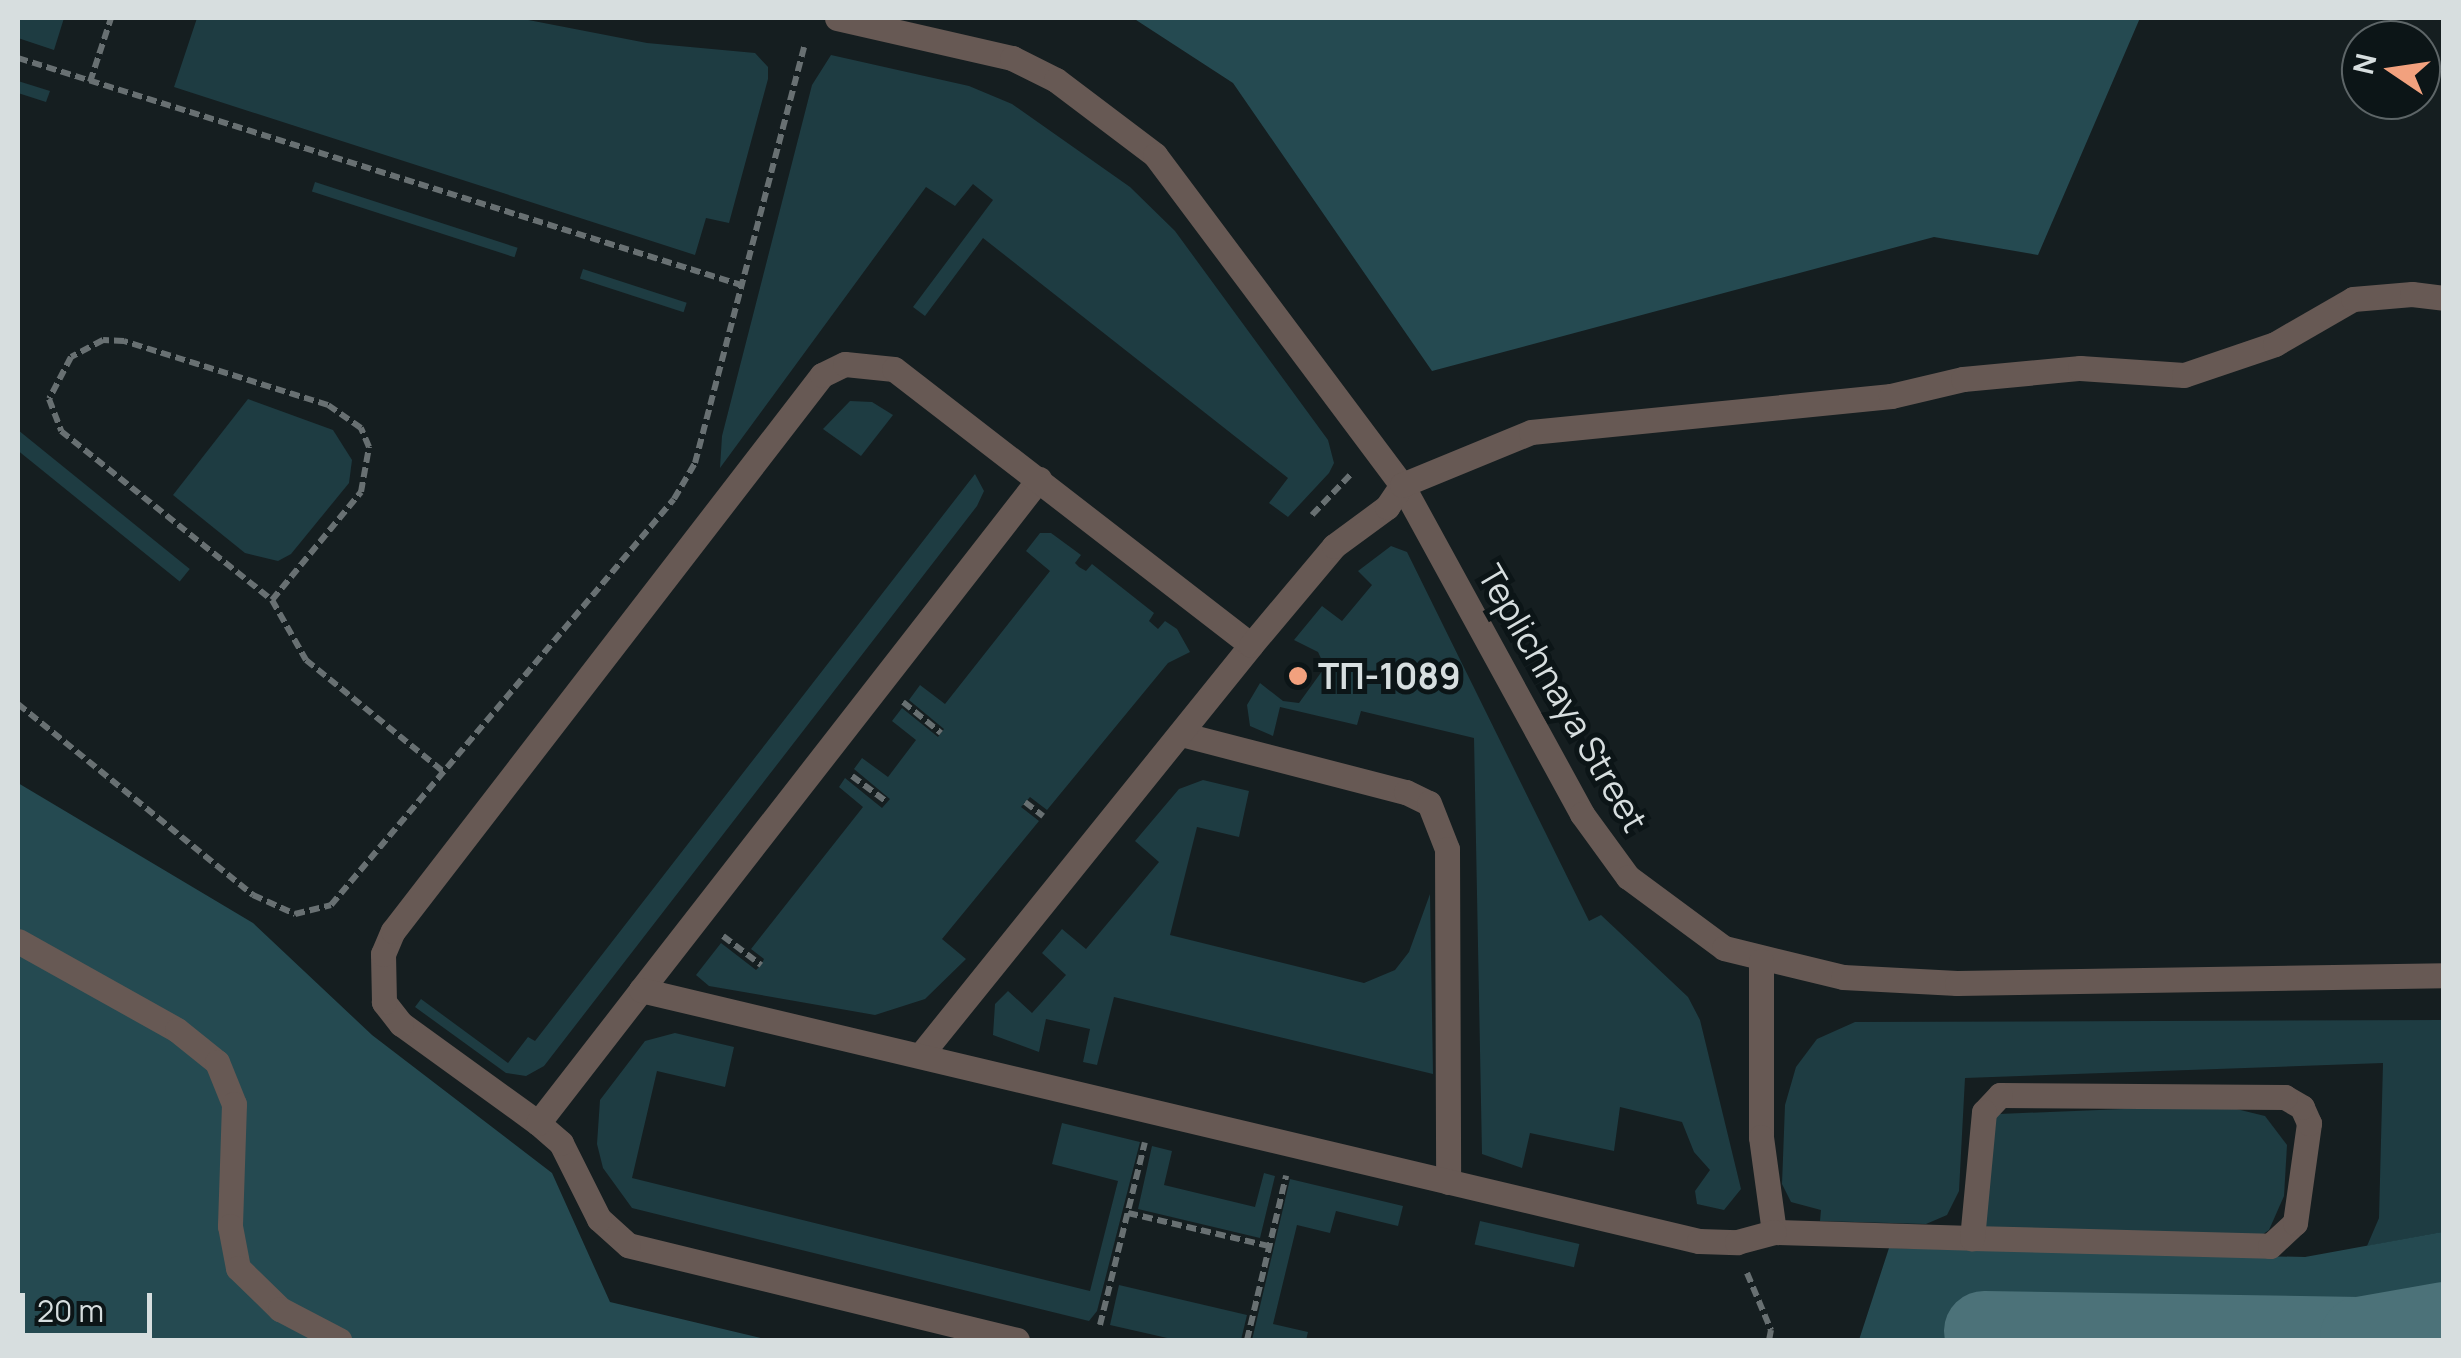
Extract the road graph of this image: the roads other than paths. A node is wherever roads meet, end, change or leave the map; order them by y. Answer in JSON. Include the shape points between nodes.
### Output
{"nodes":[{"id":1,"x":837,"y":18,"type":"edge"},
{"id":2,"x":2444,"y":298,"type":"edge"},
{"id":3,"x":1039,"y":480,"type":"junction"},
{"id":4,"x":1402,"y":485,"type":"junction"},
{"id":5,"x":1251,"y":646,"type":"junction"},
{"id":6,"x":1181,"y":734,"type":"junction"},
{"id":7,"x":18,"y":941,"type":"edge"},
{"id":8,"x":1760,"y":961,"type":"junction"},
{"id":9,"x":2444,"y":975,"type":"edge"},
{"id":10,"x":641,"y":990,"type":"junction"},
{"id":11,"x":923,"y":1052,"type":"junction"},
{"id":12,"x":538,"y":1123,"type":"junction"},
{"id":13,"x":1448,"y":1182,"type":"junction"},
{"id":14,"x":1774,"y":1232,"type":"junction"},
{"id":15,"x":1972,"y":1238,"type":"junction"},
{"id":16,"x":340,"y":1340,"type":"edge"},
{"id":17,"x":1017,"y":1340,"type":"edge"}],
"edges":[{"from":1,"to":4,"type":"street","name":"Teplichnaya Street","via":[[1012,58],[1056,80],[1155,155]]},
{"from":2,"to":4,"type":"street","via":[[2353,299],[2275,344],[2184,376],[2080,368],[1963,379],[1891,396],[1531,432]]},
{"from":3,"to":5,"type":"street"},
{"from":3,"to":10,"type":"street"},
{"from":3,"to":12,"type":"street","via":[[894,369],[845,364],[810,390],[393,931],[383,954],[384,1002],[400,1024]]},
{"from":4,"to":5,"type":"street","via":[[1386,508],[1334,546]]},
{"from":4,"to":8,"type":"street","name":"Teplichnaya Street","via":[[1582,814],[1628,877],[1724,948]]},
{"from":5,"to":6,"type":"street"},
{"from":6,"to":11,"type":"street"},
{"from":6,"to":13,"type":"street","via":[[1406,792],[1428,804],[1447,849]]},
{"from":7,"to":16,"type":"street","via":[[177,1030],[217,1062],[234,1104],[230,1226],[238,1268],[280,1309]]},
{"from":8,"to":9,"type":"street","name":"Teplichnaya Street","via":[[1843,976],[1957,983]]},
{"from":8,"to":14,"type":"street","via":[[1762,1137]]},
{"from":10,"to":11,"type":"street"},
{"from":10,"to":12,"type":"street"},
{"from":11,"to":13,"type":"street"},
{"from":12,"to":17,"type":"street","via":[[562,1144],[599,1219],[628,1244]]},
{"from":13,"to":14,"type":"street","via":[[1699,1241],[1737,1242]]},
{"from":14,"to":15,"type":"street"},
{"from":15,"to":15,"type":"street","via":[[2270,1246],[2295,1223],[2309,1123],[2302,1107],[2285,1097],[2000,1095],[1984,1112]]}]}
